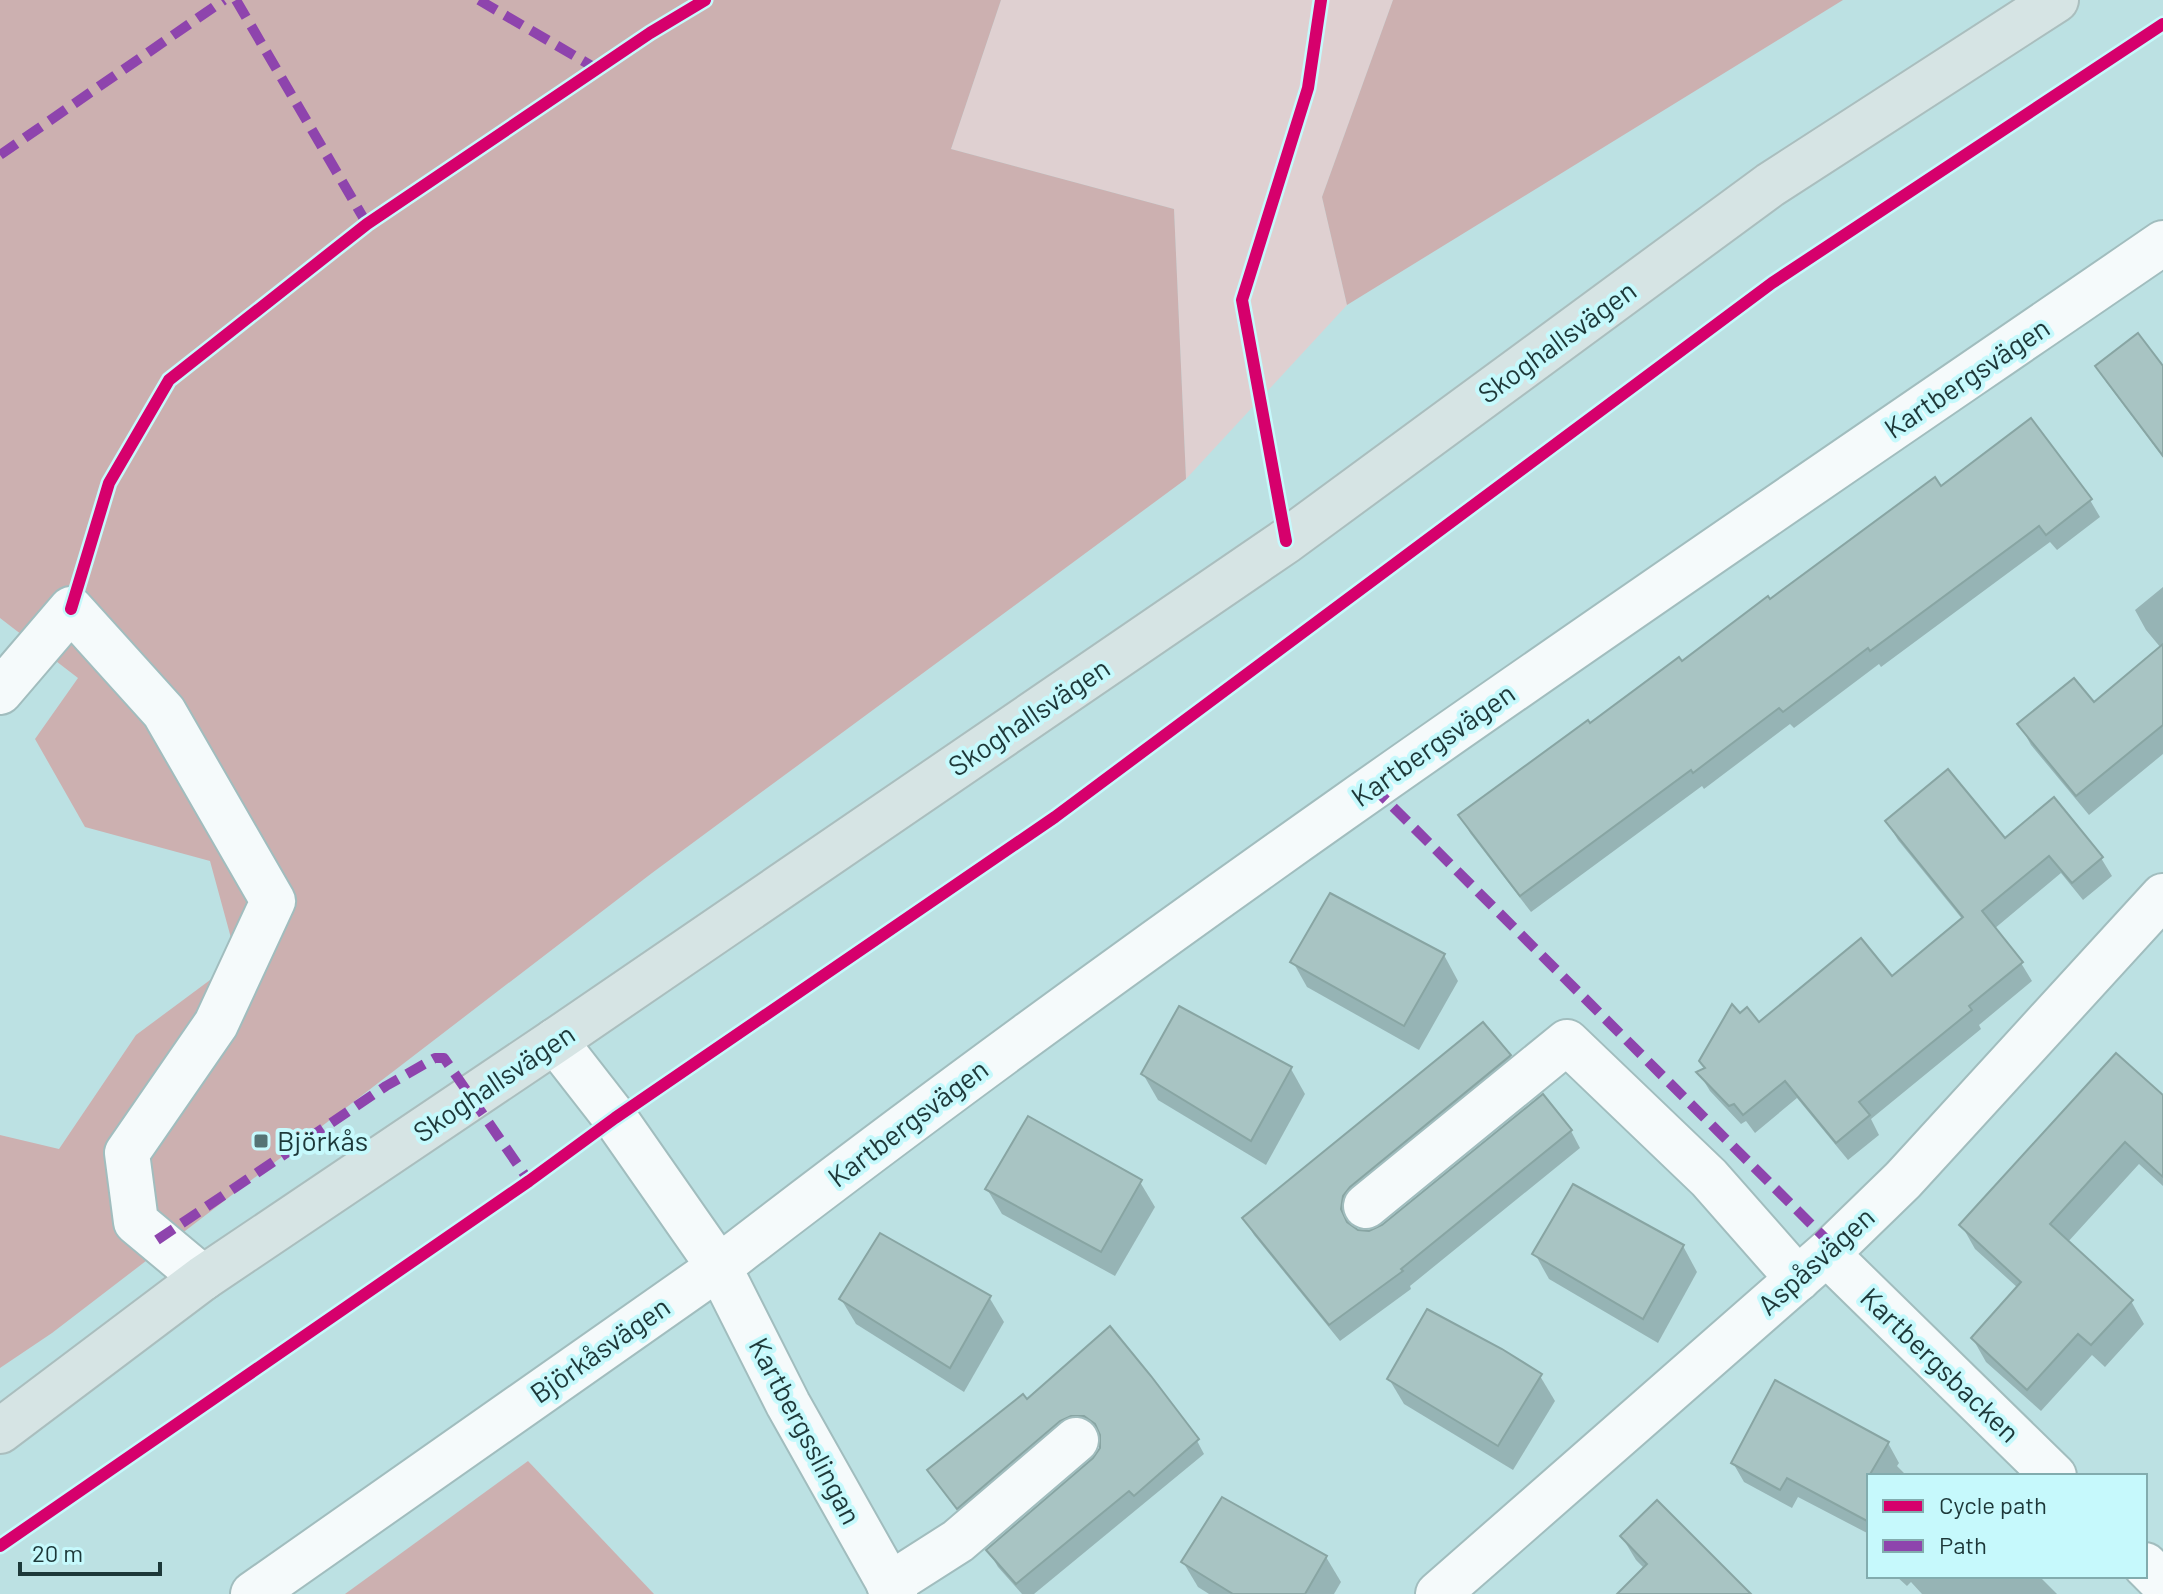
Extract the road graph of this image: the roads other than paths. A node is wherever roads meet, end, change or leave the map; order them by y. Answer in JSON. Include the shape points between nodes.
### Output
{"nodes":[{"id":1,"x":2056,"y":0,"type":"edge"},
{"id":2,"x":2163,"y":243,"type":"edge"},
{"id":3,"x":0,"y":692,"type":"edge"},
{"id":4,"x":2163,"y":896,"type":"edge"},
{"id":5,"x":555,"y":1041,"type":"junction"},
{"id":6,"x":1366,"y":1206,"type":"dead end"},
{"id":7,"x":1813,"y":1266,"type":"junction"},
{"id":8,"x":719,"y":1267,"type":"junction"},
{"id":9,"x":203,"y":1278,"type":"junction"},
{"id":10,"x":0,"y":1431,"type":"edge"},
{"id":11,"x":1076,"y":1440,"type":"dead end"},
{"id":12,"x":2052,"y":1474,"type":"edge"},
{"id":13,"x":2147,"y":1567,"type":"edge"},
{"id":14,"x":2163,"y":1583,"type":"edge"},
{"id":15,"x":892,"y":1590,"type":"edge"},
{"id":16,"x":253,"y":1594,"type":"edge"},
{"id":17,"x":1438,"y":1594,"type":"edge"}],
"edges":[{"from":1,"to":5,"type":"main road","name":"Skoghallsvägen","via":[[1770,185],[1286,541]]},
{"from":2,"to":8,"type":"street","name":"Kartbergsvägen","via":[[1336,812],[901,1127]]},
{"from":3,"to":9,"type":"street","via":[[71,609],[164,712],[273,901],[216,1024],[127,1153],[136,1222]]},
{"from":4,"to":7,"type":"street","name":"Aspåsvägen","via":[[1903,1180]]},
{"from":5,"to":8,"type":"street"},
{"from":5,"to":9,"type":"main road","name":"Skoghallsvägen"},
{"from":6,"to":7,"type":"street","name":"Kartbergsbacken","via":[[1567,1042],[1709,1178]]},
{"from":7,"to":12,"type":"street","name":"Kartbergsbacken"},
{"from":7,"to":17,"type":"street","name":"Aspåsvägen"},
{"from":8,"to":15,"type":"street","name":"Kartbergsslingan"},
{"from":8,"to":16,"type":"street","name":"Björkåsvägen"},
{"from":9,"to":10,"type":"main road","name":"Skoghallsvägen"},
{"from":11,"to":15,"type":"street"},
{"from":13,"to":14,"type":"street"}]}
